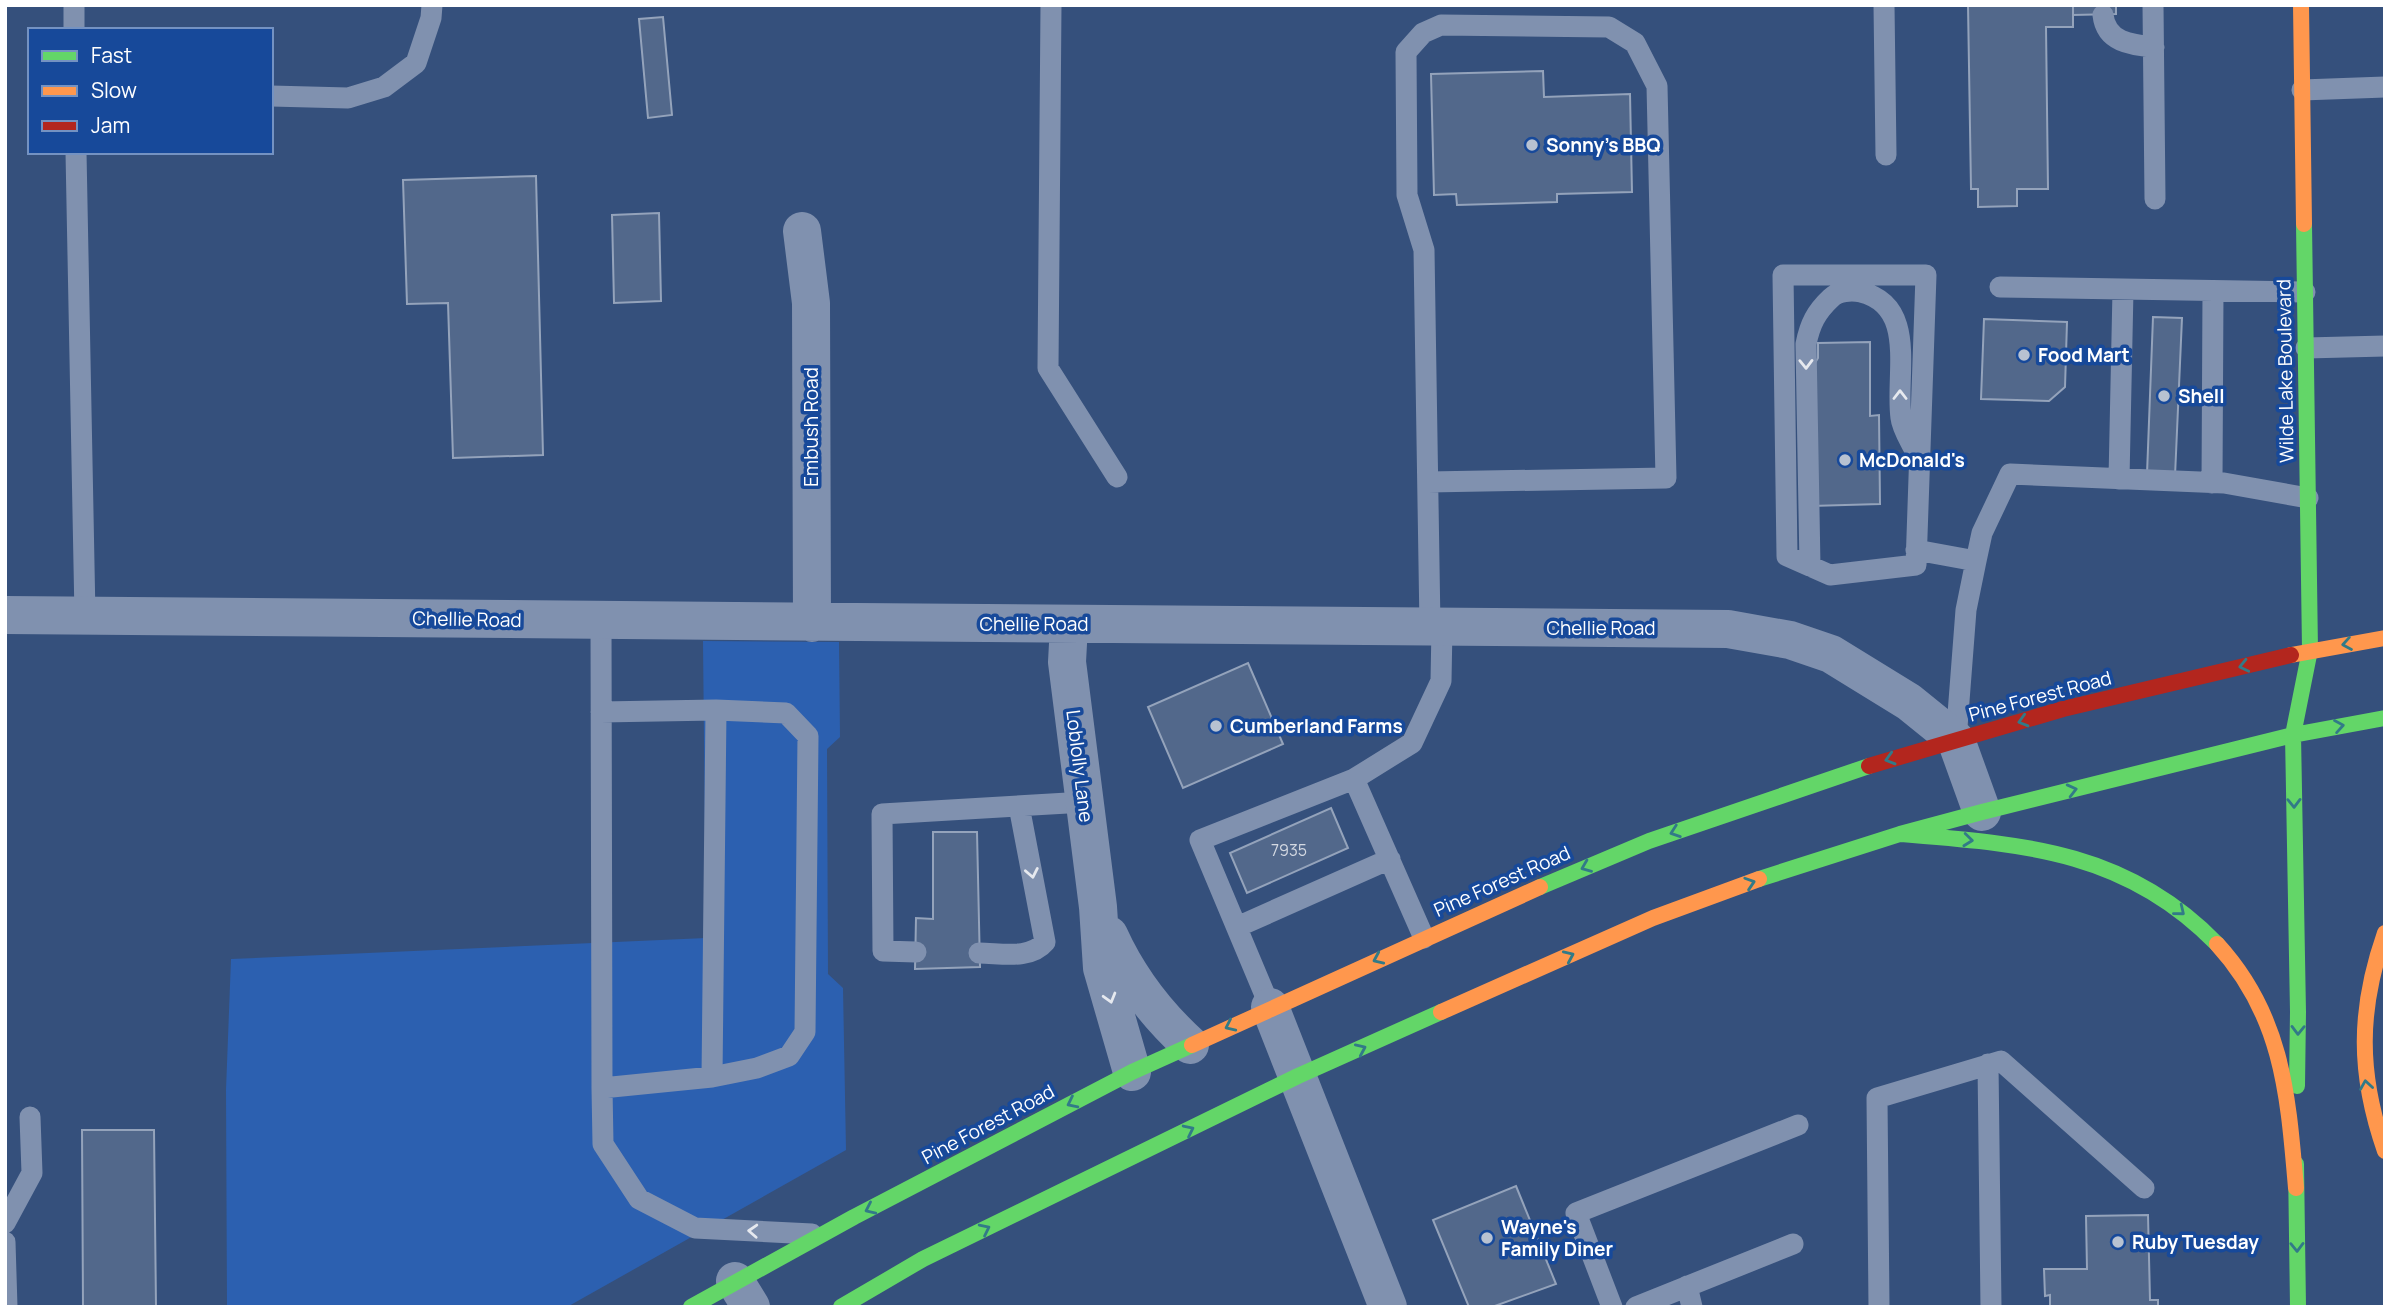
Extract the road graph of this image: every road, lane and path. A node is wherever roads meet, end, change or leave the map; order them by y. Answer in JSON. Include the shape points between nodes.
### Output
{"nodes":[{"id":1,"x":74,"y":5,"type":"edge"},
{"id":2,"x":432,"y":5,"type":"edge"},
{"id":3,"x":1051,"y":5,"type":"edge"},
{"id":4,"x":1884,"y":5,"type":"edge"},
{"id":5,"x":2153,"y":5,"type":"edge"},
{"id":6,"x":2301,"y":5,"type":"edge"},
{"id":7,"x":2103,"y":15,"type":"dead end"},
{"id":8,"x":74,"y":28,"type":"edge"},
{"id":9,"x":2154,"y":47,"type":"junction"},
{"id":10,"x":2385,"y":87,"type":"edge"},
{"id":11,"x":2302,"y":90,"type":"junction"},
{"id":12,"x":273,"y":96,"type":"edge"},
{"id":13,"x":76,"y":154,"type":"edge"},
{"id":14,"x":1886,"y":156,"type":"dead end"},
{"id":15,"x":2155,"y":199,"type":"dead end"},
{"id":16,"x":802,"y":231,"type":"dead end"},
{"id":17,"x":2000,"y":288,"type":"dead end"},
{"id":18,"x":2123,"y":290,"type":"junction"},
{"id":19,"x":2213,"y":291,"type":"junction"},
{"id":20,"x":2305,"y":292,"type":"junction"},
{"id":21,"x":2385,"y":346,"type":"edge"},
{"id":22,"x":2306,"y":348,"type":"junction"},
{"id":23,"x":1919,"y":458,"type":"junction"},
{"id":24,"x":1117,"y":477,"type":"dead end"},
{"id":25,"x":2119,"y":479,"type":"junction"},
{"id":26,"x":1428,"y":482,"type":"junction"},
{"id":27,"x":2212,"y":483,"type":"junction"},
{"id":28,"x":2308,"y":498,"type":"junction"},
{"id":29,"x":1916,"y":550,"type":"junction"},
{"id":30,"x":1976,"y":561,"type":"junction"},
{"id":31,"x":1810,"y":566,"type":"junction"},
{"id":32,"x":5,"y":615,"type":"edge"},
{"id":33,"x":85,"y":616,"type":"junction"},
{"id":34,"x":601,"y":621,"type":"junction"},
{"id":35,"x":812,"y":623,"type":"junction"},
{"id":36,"x":1069,"y":625,"type":"junction"},
{"id":37,"x":1436,"y":627,"type":"junction"},
{"id":38,"x":2385,"y":638,"type":"edge"},
{"id":39,"x":2310,"y":650,"type":"junction"},
{"id":40,"x":716,"y":710,"type":"junction"},
{"id":41,"x":601,"y":712,"type":"junction"},
{"id":42,"x":2385,"y":718,"type":"edge"},
{"id":43,"x":2293,"y":735,"type":"junction"},
{"id":44,"x":1956,"y":740,"type":"junction"},
{"id":45,"x":1354,"y":779,"type":"junction"},
{"id":46,"x":1085,"y":802,"type":"junction"},
{"id":47,"x":1019,"y":806,"type":"junction"},
{"id":48,"x":1982,"y":812,"type":"junction"},
{"id":49,"x":1900,"y":834,"type":"junction"},
{"id":50,"x":1390,"y":859,"type":"junction"},
{"id":51,"x":1098,"y":907,"type":"junction"},
{"id":52,"x":1237,"y":928,"type":"junction"},
{"id":53,"x":2385,"y":933,"type":"edge"},
{"id":54,"x":1424,"y":938,"type":"junction"},
{"id":55,"x":916,"y":952,"type":"dead end"},
{"id":56,"x":979,"y":953,"type":"dead end"},
{"id":57,"x":1270,"y":1007,"type":"junction"},
{"id":58,"x":1190,"y":1045,"type":"junction"},
{"id":59,"x":1989,"y":1064,"type":"junction"},
{"id":60,"x":1132,"y":1072,"type":"junction"},
{"id":61,"x":1298,"y":1076,"type":"junction"},
{"id":62,"x":712,"y":1077,"type":"junction"},
{"id":63,"x":602,"y":1088,"type":"junction"},
{"id":64,"x":30,"y":1117,"type":"dead end"},
{"id":65,"x":1798,"y":1125,"type":"dead end"},
{"id":66,"x":2385,"y":1151,"type":"edge"},
{"id":67,"x":2144,"y":1188,"type":"dead end"},
{"id":68,"x":2296,"y":1188,"type":"junction"},
{"id":69,"x":5,"y":1223,"type":"edge"},
{"id":70,"x":821,"y":1234,"type":"junction"},
{"id":71,"x":5,"y":1242,"type":"edge"},
{"id":72,"x":1793,"y":1244,"type":"dead end"},
{"id":73,"x":743,"y":1294,"type":"edge"},
{"id":74,"x":1689,"y":1297,"type":"edge"},
{"id":75,"x":7,"y":1307,"type":"edge"},
{"id":76,"x":691,"y":1307,"type":"edge"},
{"id":77,"x":841,"y":1307,"type":"edge"},
{"id":78,"x":1388,"y":1307,"type":"edge"},
{"id":79,"x":1612,"y":1307,"type":"edge"},
{"id":80,"x":1636,"y":1307,"type":"edge"},
{"id":81,"x":1879,"y":1307,"type":"edge"},
{"id":82,"x":1991,"y":1307,"type":"edge"},
{"id":83,"x":2298,"y":1307,"type":"edge"}],
"edges":[{"from":1,"to":8,"type":"lane"},
{"from":2,"to":12,"type":"lane","via":[[416,63],[384,88],[348,98]]},
{"from":3,"to":24,"type":"lane","via":[[1048,368]]},
{"from":4,"to":14,"type":"lane"},
{"from":5,"to":9,"type":"lane"},
{"from":6,"to":11,"type":"main road","name":"Wilde Lake Boulevard"},
{"from":7,"to":9,"type":"lane","via":[[2113,38]]},
{"from":9,"to":15,"type":"lane"},
{"from":10,"to":11,"type":"lane"},
{"from":11,"to":20,"type":"main road","name":"Wilde Lake Boulevard"},
{"from":13,"to":33,"type":"lane"},
{"from":16,"to":35,"type":"street","name":"Embush Road","via":[[811,303]]},
{"from":17,"to":18,"type":"lane"},
{"from":18,"to":19,"type":"lane"},
{"from":18,"to":25,"type":"lane"},
{"from":19,"to":20,"type":"lane"},
{"from":19,"to":27,"type":"lane"},
{"from":20,"to":22,"type":"main road","name":"Wilde Lake Boulevard"},
{"from":21,"to":22,"type":"lane"},
{"from":22,"to":28,"type":"main road","name":"Wilde Lake Boulevard"},
{"from":23,"to":29,"type":"lane"},
{"from":23,"to":31,"type":"lane","one_way":true,"via":[[1900,420],[1900,333],[1891,312],[1874,296],[1854,291],[1835,294],[1818,310],[1806,344]]},
{"from":23,"to":31,"type":"lane","via":[[1926,275],[1783,275],[1787,556]]},
{"from":25,"to":27,"type":"lane"},
{"from":25,"to":30,"type":"lane","via":[[2010,474],[1982,533]]},
{"from":26,"to":26,"type":"lane","via":[[1424,250],[1407,195],[1406,52],[1423,33],[1441,25],[1609,27],[1635,43],[1657,86],[1666,478]]},
{"from":26,"to":37,"type":"lane"},
{"from":27,"to":28,"type":"lane"},
{"from":28,"to":39,"type":"main road","name":"Wilde Lake Boulevard"},
{"from":29,"to":30,"type":"lane"},
{"from":29,"to":31,"type":"lane","via":[[1916,565],[1830,575]]},
{"from":30,"to":44,"type":"lane","via":[[1966,610]]},
{"from":32,"to":33,"type":"street","name":"Chellie Road"},
{"from":33,"to":34,"type":"street","name":"Chellie Road"},
{"from":34,"to":35,"type":"street","name":"Chellie Road"},
{"from":34,"to":41,"type":"lane"},
{"from":35,"to":36,"type":"street","name":"Chellie Road"},
{"from":36,"to":37,"type":"street","name":"Chellie Road"},
{"from":36,"to":46,"type":"street","name":"Loblolly Lane","via":[[1067,662]]},
{"from":37,"to":44,"type":"street","name":"Chellie Road","via":[[1728,629],[1790,639],[1830,654],[1874,679]]},
{"from":37,"to":45,"type":"lane","via":[[1441,681],[1412,743]]},
{"from":38,"to":39,"type":"main road","name":"Pine Forest Road","one_way":true},
{"from":39,"to":43,"type":"main road","name":"Wilde Lake Boulevard"},
{"from":39,"to":44,"type":"main road","name":"Pine Forest Road","one_way":true,"via":[[2063,709]]},
{"from":40,"to":41,"type":"lane"},
{"from":40,"to":62,"type":"lane"},
{"from":40,"to":62,"type":"lane","via":[[786,713],[808,736],[808,777],[805,1032],[789,1056]]},
{"from":41,"to":63,"type":"lane"},
{"from":43,"to":42,"type":"main road","one_way":true},
{"from":48,"to":43,"type":"main road","one_way":true},
{"from":43,"to":68,"type":"main road","name":"Wilde Lake Boulevard","one_way":true},
{"from":44,"to":48,"type":"street"},
{"from":44,"to":54,"type":"main road","name":"Pine Forest Road","one_way":true,"via":[[1649,841]]},
{"from":45,"to":50,"type":"lane"},
{"from":45,"to":52,"type":"lane","via":[[1200,841]]},
{"from":46,"to":47,"type":"lane"},
{"from":46,"to":51,"type":"street","name":"Loblolly Lane"},
{"from":47,"to":55,"type":"lane","via":[[882,814],[883,951]]},
{"from":47,"to":56,"type":"lane","one_way":true,"via":[[1045,942],[1026,954]]},
{"from":48,"to":49,"type":"main road"},
{"from":61,"to":49,"type":"main road","one_way":true,"via":[[1653,918]]},
{"from":49,"to":68,"type":"main road","one_way":true,"via":[[2034,847],[2095,862],[2165,899],[2206,933],[2240,973],[2266,1019],[2281,1074]]},
{"from":50,"to":52,"type":"lane"},
{"from":50,"to":54,"type":"lane"},
{"from":51,"to":58,"type":"street","name":"Loblolly Lane","via":[[1129,975]]},
{"from":51,"to":60,"type":"street","name":"Loblolly Lane","one_way":true,"via":[[1102,968]]},
{"from":52,"to":57,"type":"lane"},
{"from":66,"to":53,"type":"main road","one_way":true,"via":[[2372,1118],[2363,1039],[2368,987]]},
{"from":54,"to":57,"type":"main road","name":"Pine Forest Road","one_way":true},
{"from":57,"to":58,"type":"main road","name":"Pine Forest Road","one_way":true},
{"from":57,"to":61,"type":"street"},
{"from":58,"to":60,"type":"main road","name":"Pine Forest Road"},
{"from":59,"to":67,"type":"lane","via":[[2000,1061]]},
{"from":59,"to":81,"type":"lane","via":[[1877,1098]]},
{"from":59,"to":82,"type":"lane"},
{"from":60,"to":70,"type":"main road","name":"Pine Forest Road","one_way":true},
{"from":77,"to":61,"type":"main road","one_way":true,"via":[[923,1259]]},
{"from":61,"to":78,"type":"street"},
{"from":62,"to":63,"type":"lane"},
{"from":70,"to":63,"type":"lane","one_way":true,"via":[[695,1228],[639,1199],[603,1144]]},
{"from":64,"to":69,"type":"lane","via":[[33,1173]]},
{"from":65,"to":79,"type":"lane","via":[[1576,1213]]},
{"from":68,"to":83,"type":"main road","one_way":true},
{"from":70,"to":73,"type":"main road","name":"Pine Forest Road"},
{"from":71,"to":75,"type":"lane"},
{"from":72,"to":74,"type":"lane"},
{"from":73,"to":76,"type":"main road","name":"Pine Forest Road"},
{"from":74,"to":80,"type":"lane"}]}
